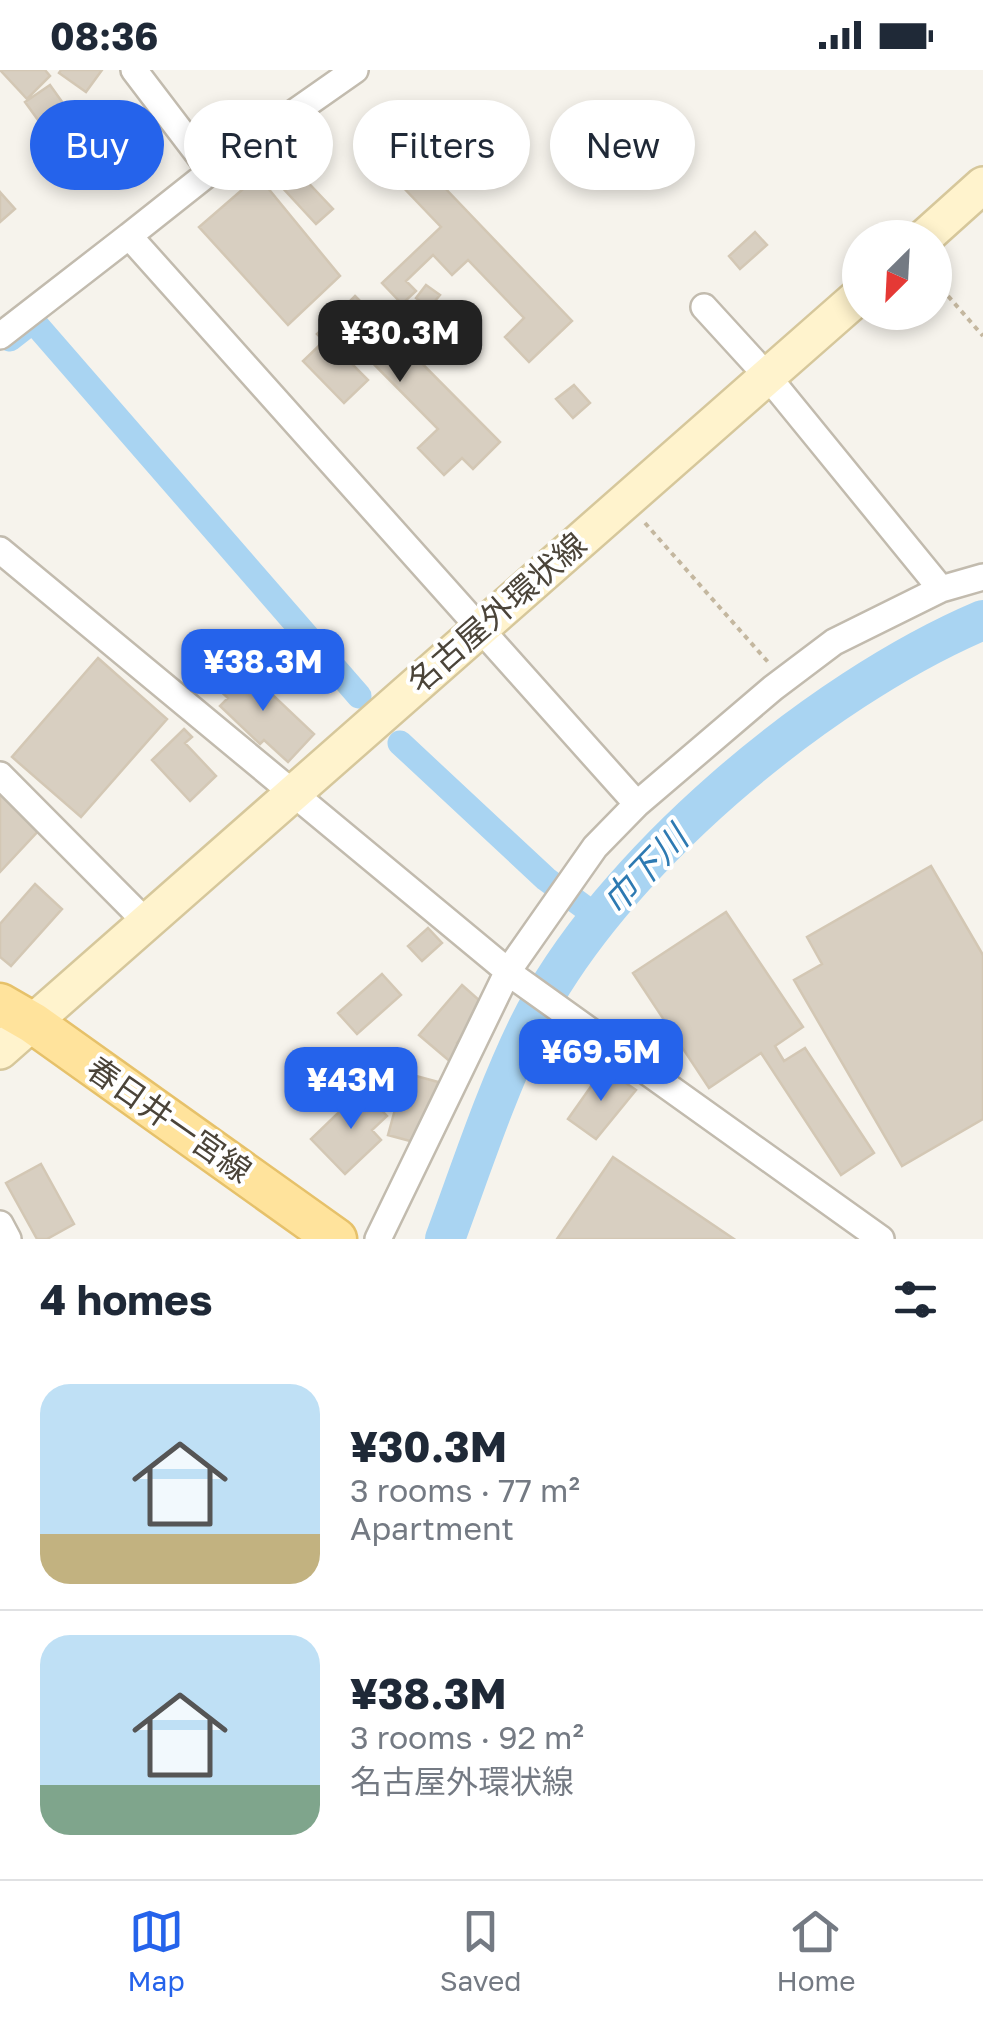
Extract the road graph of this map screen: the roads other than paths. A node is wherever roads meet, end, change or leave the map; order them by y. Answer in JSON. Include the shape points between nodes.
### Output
{"nodes":[{"id":1,"x":134,"y":70,"type":"edge"},
{"id":2,"x":355,"y":70,"type":"edge"},
{"id":3,"x":312,"y":100,"type":"edge"},
{"id":4,"x":184,"y":136,"type":"edge"},
{"id":5,"x":983,"y":185,"type":"edge"},
{"id":6,"x":187,"y":190,"type":"edge"},
{"id":7,"x":944,"y":220,"type":"edge"},
{"id":8,"x":129,"y":236,"type":"junction"},
{"id":9,"x":704,"y":307,"type":"dead end"},
{"id":10,"x":842,"y":311,"type":"edge"},
{"id":11,"x":0,"y":336,"type":"edge"},
{"id":12,"x":768,"y":378,"type":"junction"},
{"id":13,"x":0,"y":550,"type":"edge"},
{"id":14,"x":983,"y":576,"type":"edge"},
{"id":15,"x":941,"y":590,"type":"junction"},
{"id":16,"x":479,"y":628,"type":"junction"},
{"id":17,"x":0,"y":775,"type":"edge"},
{"id":18,"x":292,"y":795,"type":"junction"},
{"id":19,"x":636,"y":804,"type":"junction"},
{"id":20,"x":146,"y":922,"type":"junction"},
{"id":21,"x":512,"y":975,"type":"junction"},
{"id":22,"x":16,"y":1014,"type":"edge"},
{"id":23,"x":0,"y":1051,"type":"edge"},
{"id":24,"x":0,"y":1224,"type":"edge"},
{"id":25,"x":8,"y":1239,"type":"edge"},
{"id":26,"x":336,"y":1239,"type":"edge"},
{"id":27,"x":378,"y":1239,"type":"edge"},
{"id":28,"x":881,"y":1239,"type":"edge"}],
"edges":[{"from":1,"to":4,"type":"street"},
{"from":2,"to":3,"type":"street"},
{"from":5,"to":7,"type":"main road"},
{"from":6,"to":8,"type":"street"},
{"from":8,"to":11,"type":"street"},
{"from":8,"to":16,"type":"street"},
{"from":9,"to":12,"type":"street"},
{"from":10,"to":12,"type":"main road","name":"名古屋外環状線"},
{"from":12,"to":15,"type":"street"},
{"from":12,"to":16,"type":"main road","name":"名古屋外環状線"},
{"from":13,"to":18,"type":"street"},
{"from":14,"to":15,"type":"street"},
{"from":15,"to":19,"type":"street","via":[[834,642]]},
{"from":16,"to":18,"type":"main road","name":"名古屋外環状線"},
{"from":16,"to":19,"type":"street"},
{"from":17,"to":20,"type":"street"},
{"from":18,"to":20,"type":"main road","name":"名古屋外環状線"},
{"from":18,"to":21,"type":"street"},
{"from":19,"to":21,"type":"street","via":[[595,847]]},
{"from":20,"to":22,"type":"main road","name":"名古屋外環状線"},
{"from":21,"to":27,"type":"street"},
{"from":21,"to":28,"type":"street"},
{"from":22,"to":23,"type":"main road","name":"名古屋外環状線"},
{"from":22,"to":26,"type":"main road","name":"春日井一宮線"},
{"from":24,"to":25,"type":"street"}]}
